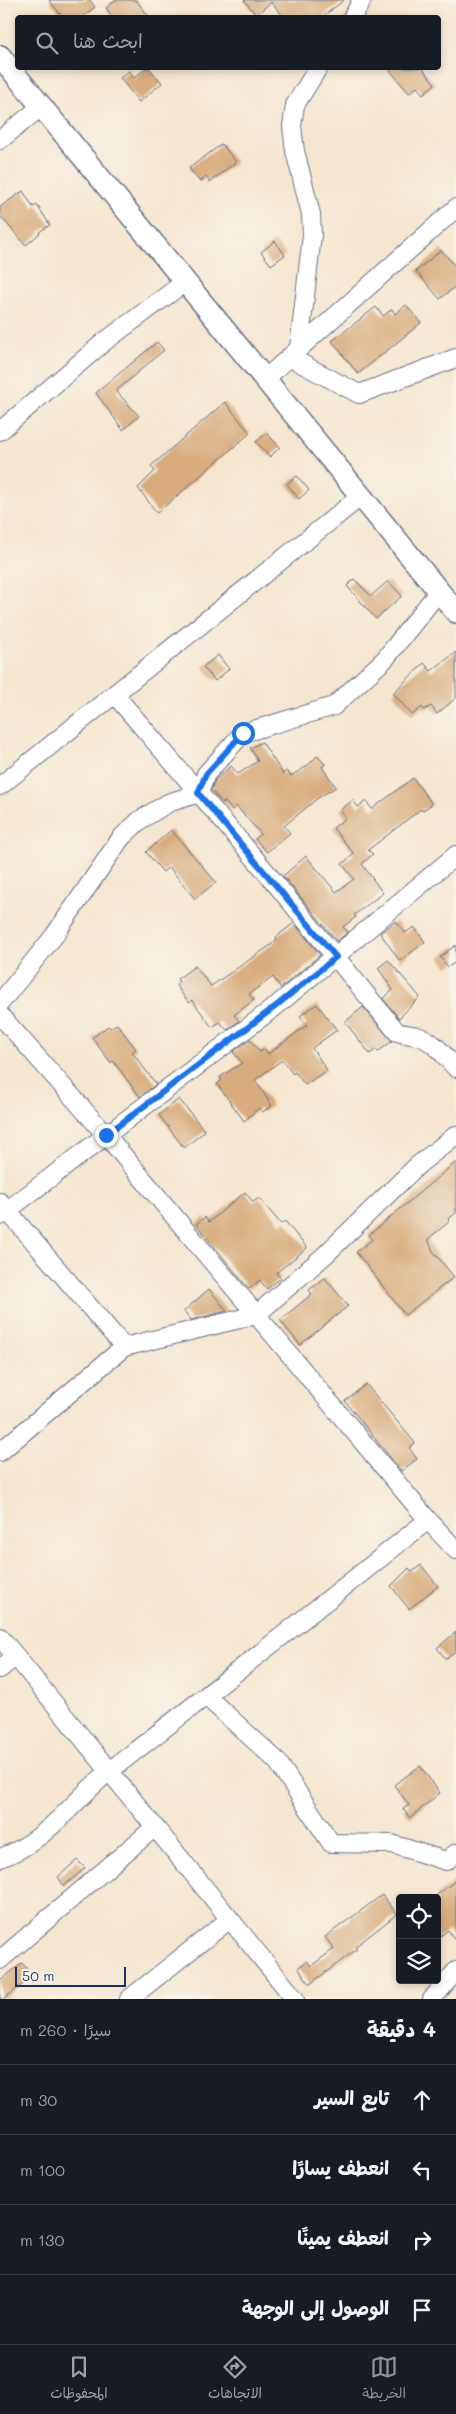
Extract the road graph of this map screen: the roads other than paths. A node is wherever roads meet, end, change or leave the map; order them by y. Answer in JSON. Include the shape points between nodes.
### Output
{"nodes":[{"id":1,"x":362,"y":0,"type":"edge"},
{"id":2,"x":354,"y":15,"type":"edge"},
{"id":3,"x":0,"y":56,"type":"edge"},
{"id":4,"x":317,"y":70,"type":"edge"},
{"id":5,"x":42,"y":106,"type":"junction"},
{"id":6,"x":0,"y":140,"type":"edge"},
{"id":7,"x":456,"y":208,"type":"edge"},
{"id":8,"x":185,"y":282,"type":"junction"},
{"id":9,"x":294,"y":353,"type":"junction"},
{"id":10,"x":456,"y":358,"type":"edge"},
{"id":11,"x":264,"y":379,"type":"junction"},
{"id":12,"x":0,"y":431,"type":"edge"},
{"id":13,"x":360,"y":497,"type":"junction"},
{"id":14,"x":439,"y":591,"type":"junction"},
{"id":15,"x":456,"y":612,"type":"edge"},
{"id":16,"x":114,"y":695,"type":"junction"},
{"id":17,"x":0,"y":786,"type":"edge"},
{"id":18,"x":198,"y":793,"type":"junction"},
{"id":19,"x":456,"y":855,"type":"edge"},
{"id":20,"x":336,"y":957,"type":"junction"},
{"id":21,"x":0,"y":1004,"type":"edge"},
{"id":22,"x":0,"y":1015,"type":"edge"},
{"id":23,"x":456,"y":1068,"type":"edge"},
{"id":24,"x":106,"y":1135,"type":"junction"},
{"id":25,"x":456,"y":1135,"type":"edge"},
{"id":26,"x":2,"y":1210,"type":"edge"},
{"id":27,"x":256,"y":1314,"type":"junction"},
{"id":28,"x":124,"y":1347,"type":"junction"},
{"id":29,"x":0,"y":1452,"type":"edge"},
{"id":30,"x":428,"y":1520,"type":"junction"},
{"id":31,"x":456,"y":1550,"type":"edge"},
{"id":32,"x":0,"y":1636,"type":"edge"},
{"id":33,"x":16,"y":1656,"type":"junction"},
{"id":34,"x":0,"y":1669,"type":"edge"},
{"id":35,"x":207,"y":1697,"type":"junction"},
{"id":36,"x":110,"y":1771,"type":"junction"},
{"id":37,"x":155,"y":1827,"type":"junction"},
{"id":38,"x":456,"y":1853,"type":"edge"},
{"id":39,"x":0,"y":1858,"type":"edge"},
{"id":40,"x":230,"y":1919,"type":"junction"},
{"id":41,"x":0,"y":1960,"type":"edge"},
{"id":42,"x":456,"y":1971,"type":"edge"},
{"id":43,"x":130,"y":1999,"type":"edge"},
{"id":44,"x":295,"y":1999,"type":"edge"},
{"id":45,"x":432,"y":1999,"type":"edge"}],
"edges":[{"from":1,"to":2,"type":"street"},
{"from":3,"to":5,"type":"street"},
{"from":4,"to":9,"type":"street","via":[[295,105],[292,126],[294,151],[311,214],[312,235]]},
{"from":5,"to":6,"type":"street"},
{"from":5,"to":8,"type":"street"},
{"from":7,"to":9,"type":"street"},
{"from":8,"to":11,"type":"street"},
{"from":8,"to":12,"type":"street","via":[[104,342]]},
{"from":9,"to":10,"type":"street","via":[[359,394]]},
{"from":9,"to":11,"type":"street"},
{"from":11,"to":13,"type":"street"},
{"from":13,"to":14,"type":"street"},
{"from":13,"to":16,"type":"street"},
{"from":14,"to":15,"type":"street"},
{"from":14,"to":18,"type":"street","via":[[384,659],[334,706],[243,733],[206,774]]},
{"from":16,"to":17,"type":"street"},
{"from":16,"to":18,"type":"street"},
{"from":18,"to":20,"type":"street"},
{"from":18,"to":21,"type":"street","via":[[168,803],[140,820],[121,838],[54,936]]},
{"from":19,"to":20,"type":"street"},
{"from":20,"to":23,"type":"street","via":[[397,1032],[421,1037],[434,1045]]},
{"from":20,"to":24,"type":"street"},
{"from":22,"to":24,"type":"street"},
{"from":24,"to":26,"type":"street"},
{"from":24,"to":27,"type":"street"},
{"from":25,"to":27,"type":"street","via":[[418,1164],[325,1255]]},
{"from":26,"to":28,"type":"street"},
{"from":27,"to":28,"type":"street"},
{"from":27,"to":30,"type":"street"},
{"from":28,"to":29,"type":"street"},
{"from":30,"to":31,"type":"street"},
{"from":30,"to":35,"type":"street"},
{"from":32,"to":33,"type":"street"},
{"from":33,"to":34,"type":"street"},
{"from":33,"to":36,"type":"street"},
{"from":35,"to":36,"type":"street"},
{"from":35,"to":38,"type":"street","via":[[277,1762],[331,1843],[392,1844],[446,1861]]},
{"from":36,"to":37,"type":"street"},
{"from":36,"to":39,"type":"street","via":[[26,1847]]},
{"from":37,"to":40,"type":"street"},
{"from":37,"to":41,"type":"street"},
{"from":40,"to":43,"type":"street"},
{"from":40,"to":44,"type":"street"},
{"from":42,"to":45,"type":"street"}]}
